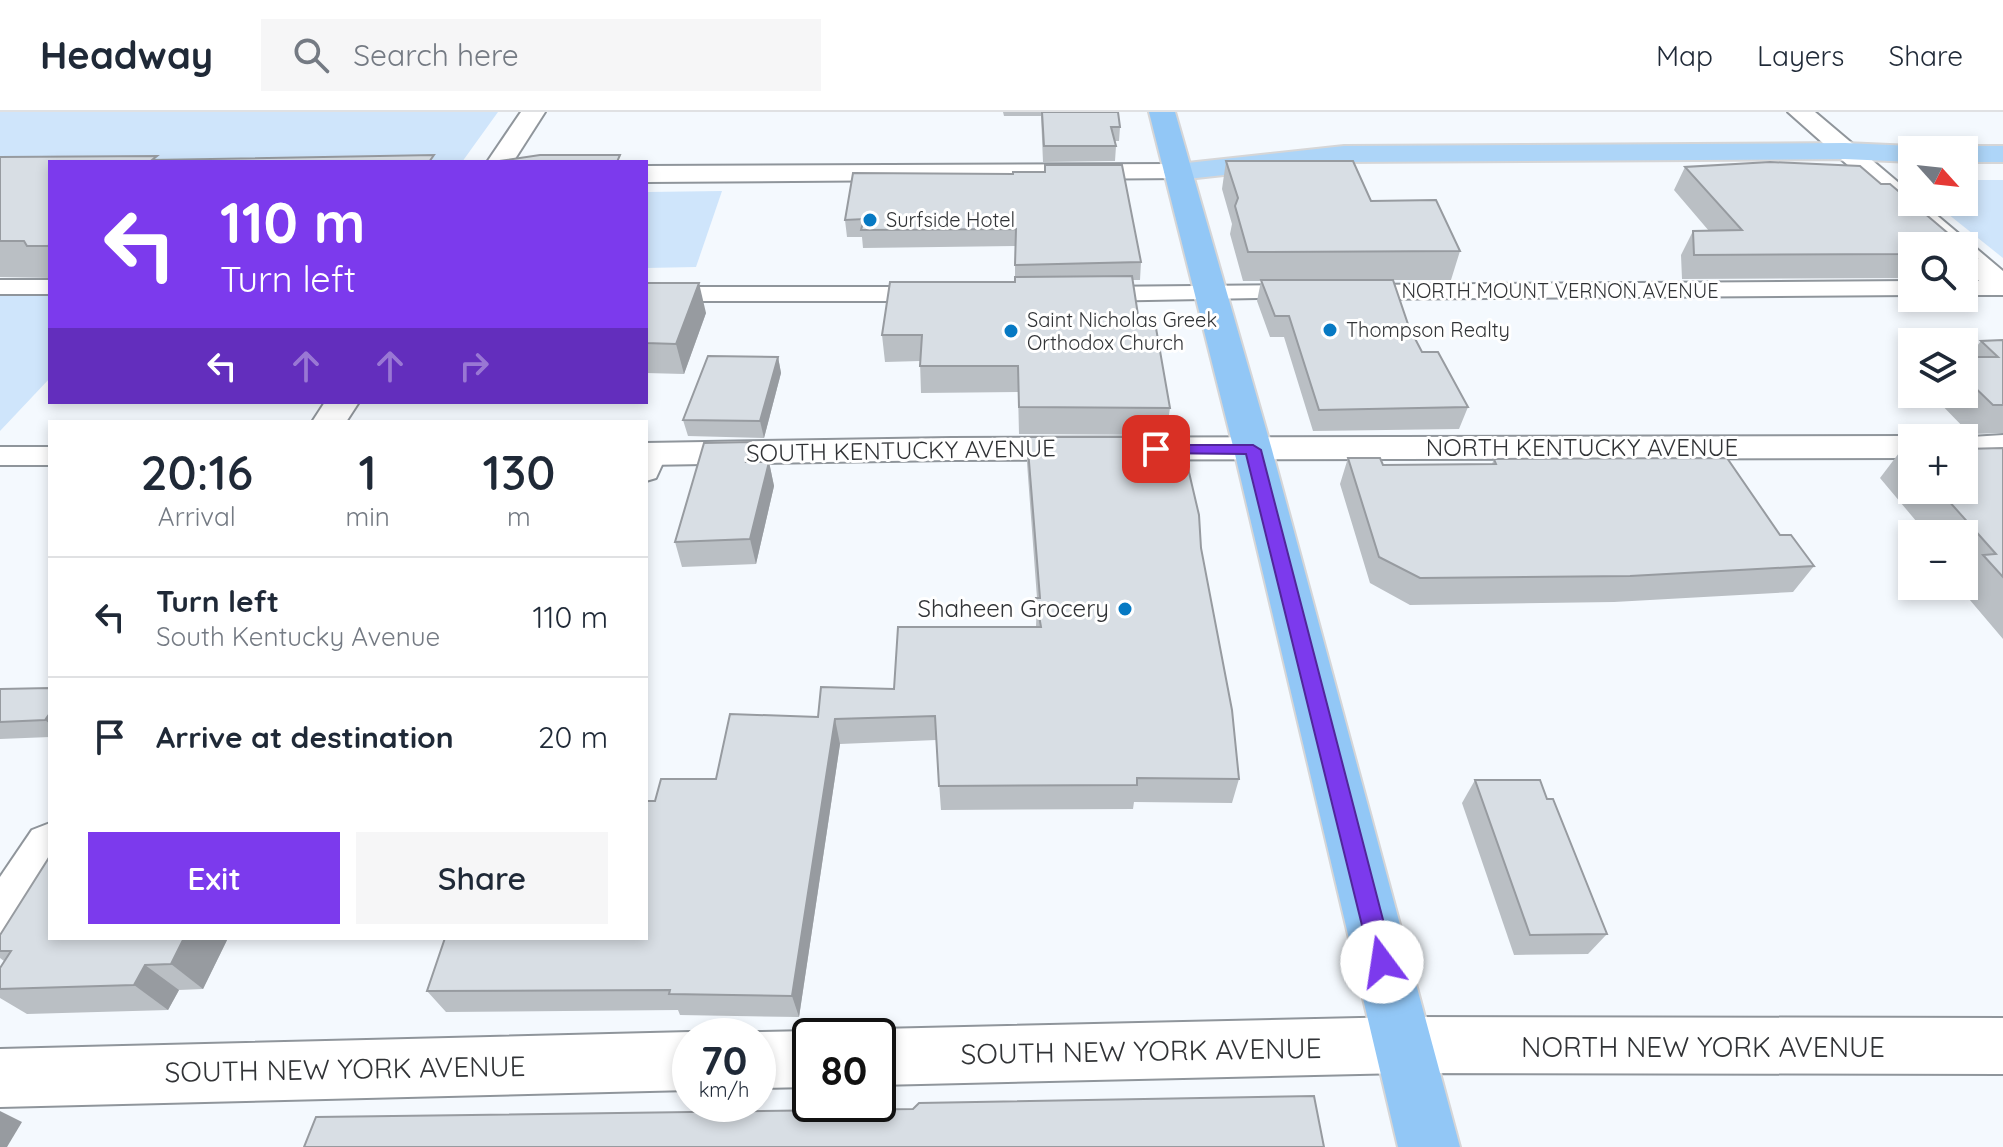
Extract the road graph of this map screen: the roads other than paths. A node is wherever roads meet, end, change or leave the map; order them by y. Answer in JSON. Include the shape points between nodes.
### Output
{"nodes":[{"id":1,"x":533,"y":112,"type":"edge"},
{"id":2,"x":1162,"y":112,"type":"edge"},
{"id":3,"x":1800,"y":112,"type":"edge"},
{"id":4,"x":1845,"y":151,"type":"junction"},
{"id":5,"x":1898,"y":153,"type":"edge"},
{"id":6,"x":1978,"y":154,"type":"edge"},
{"id":7,"x":2003,"y":154,"type":"edge"},
{"id":8,"x":501,"y":160,"type":"edge"},
{"id":9,"x":1866,"y":170,"type":"junction"},
{"id":10,"x":1898,"y":171,"type":"edge"},
{"id":11,"x":1978,"y":171,"type":"edge"},
{"id":12,"x":2003,"y":171,"type":"edge"},
{"id":13,"x":1178,"y":172,"type":"junction"},
{"id":14,"x":648,"y":174,"type":"edge"},
{"id":15,"x":1939,"y":232,"type":"edge"},
{"id":16,"x":1978,"y":265,"type":"edge"},
{"id":17,"x":0,"y":287,"type":"edge"},
{"id":18,"x":48,"y":287,"type":"edge"},
{"id":19,"x":2003,"y":287,"type":"edge"},
{"id":20,"x":1898,"y":288,"type":"edge"},
{"id":21,"x":1978,"y":288,"type":"edge"},
{"id":22,"x":1209,"y":293,"type":"junction"},
{"id":23,"x":648,"y":294,"type":"edge"},
{"id":24,"x":957,"y":294,"type":"edge"},
{"id":25,"x":1070,"y":294,"type":"edge"},
{"id":26,"x":2003,"y":446,"type":"edge"},
{"id":27,"x":1898,"y":447,"type":"edge"},
{"id":28,"x":1978,"y":447,"type":"edge"},
{"id":29,"x":1253,"y":450,"type":"junction"},
{"id":30,"x":0,"y":456,"type":"edge"},
{"id":31,"x":48,"y":456,"type":"edge"},
{"id":32,"x":648,"y":460,"type":"edge"},
{"id":33,"x":48,"y":848,"type":"edge"},
{"id":34,"x":0,"y":921,"type":"edge"},
{"id":35,"x":1404,"y":1045,"type":"junction"},
{"id":36,"x":2003,"y":1046,"type":"edge"},
{"id":37,"x":896,"y":1057,"type":"edge"},
{"id":38,"x":672,"y":1061,"type":"edge"},
{"id":39,"x":0,"y":1078,"type":"edge"},
{"id":40,"x":1429,"y":1147,"type":"edge"}],
"edges":[{"from":1,"to":8,"type":"street"},
{"from":2,"to":13,"type":"highway"},
{"from":3,"to":4,"type":"street"},
{"from":4,"to":5,"type":"main road"},
{"from":4,"to":9,"type":"street"},
{"from":4,"to":13,"type":"main road","via":[[1344,154]]},
{"from":6,"to":7,"type":"main road"},
{"from":9,"to":10,"type":"main road"},
{"from":9,"to":13,"type":"main road","via":[[1281,176]]},
{"from":9,"to":15,"type":"street"},
{"from":11,"to":12,"type":"main road"},
{"from":13,"to":14,"type":"street"},
{"from":13,"to":22,"type":"highway"},
{"from":16,"to":19,"type":"street"},
{"from":17,"to":18,"type":"street"},
{"from":19,"to":21,"type":"street"},
{"from":20,"to":22,"type":"street","name":"NORTH MOUNT VERNON AVENUE"},
{"from":22,"to":25,"type":"street","name":"NORTH MOUNT VERNON AVENUE"},
{"from":22,"to":29,"type":"highway"},
{"from":23,"to":24,"type":"street"},
{"from":26,"to":28,"type":"street"},
{"from":27,"to":29,"type":"street","name":"NORTH KENTUCKY AVENUE"},
{"from":29,"to":32,"type":"street","name":"SOUTH KENTUCKY AVENUE"},
{"from":29,"to":35,"type":"highway"},
{"from":30,"to":31,"type":"street"},
{"from":33,"to":34,"type":"street"},
{"from":35,"to":36,"type":"street","name":"NORTH NEW YORK AVENUE"},
{"from":35,"to":37,"type":"street","name":"SOUTH NEW YORK AVENUE"},
{"from":35,"to":40,"type":"highway"},
{"from":38,"to":39,"type":"street","name":"SOUTH NEW YORK AVENUE"}]}
